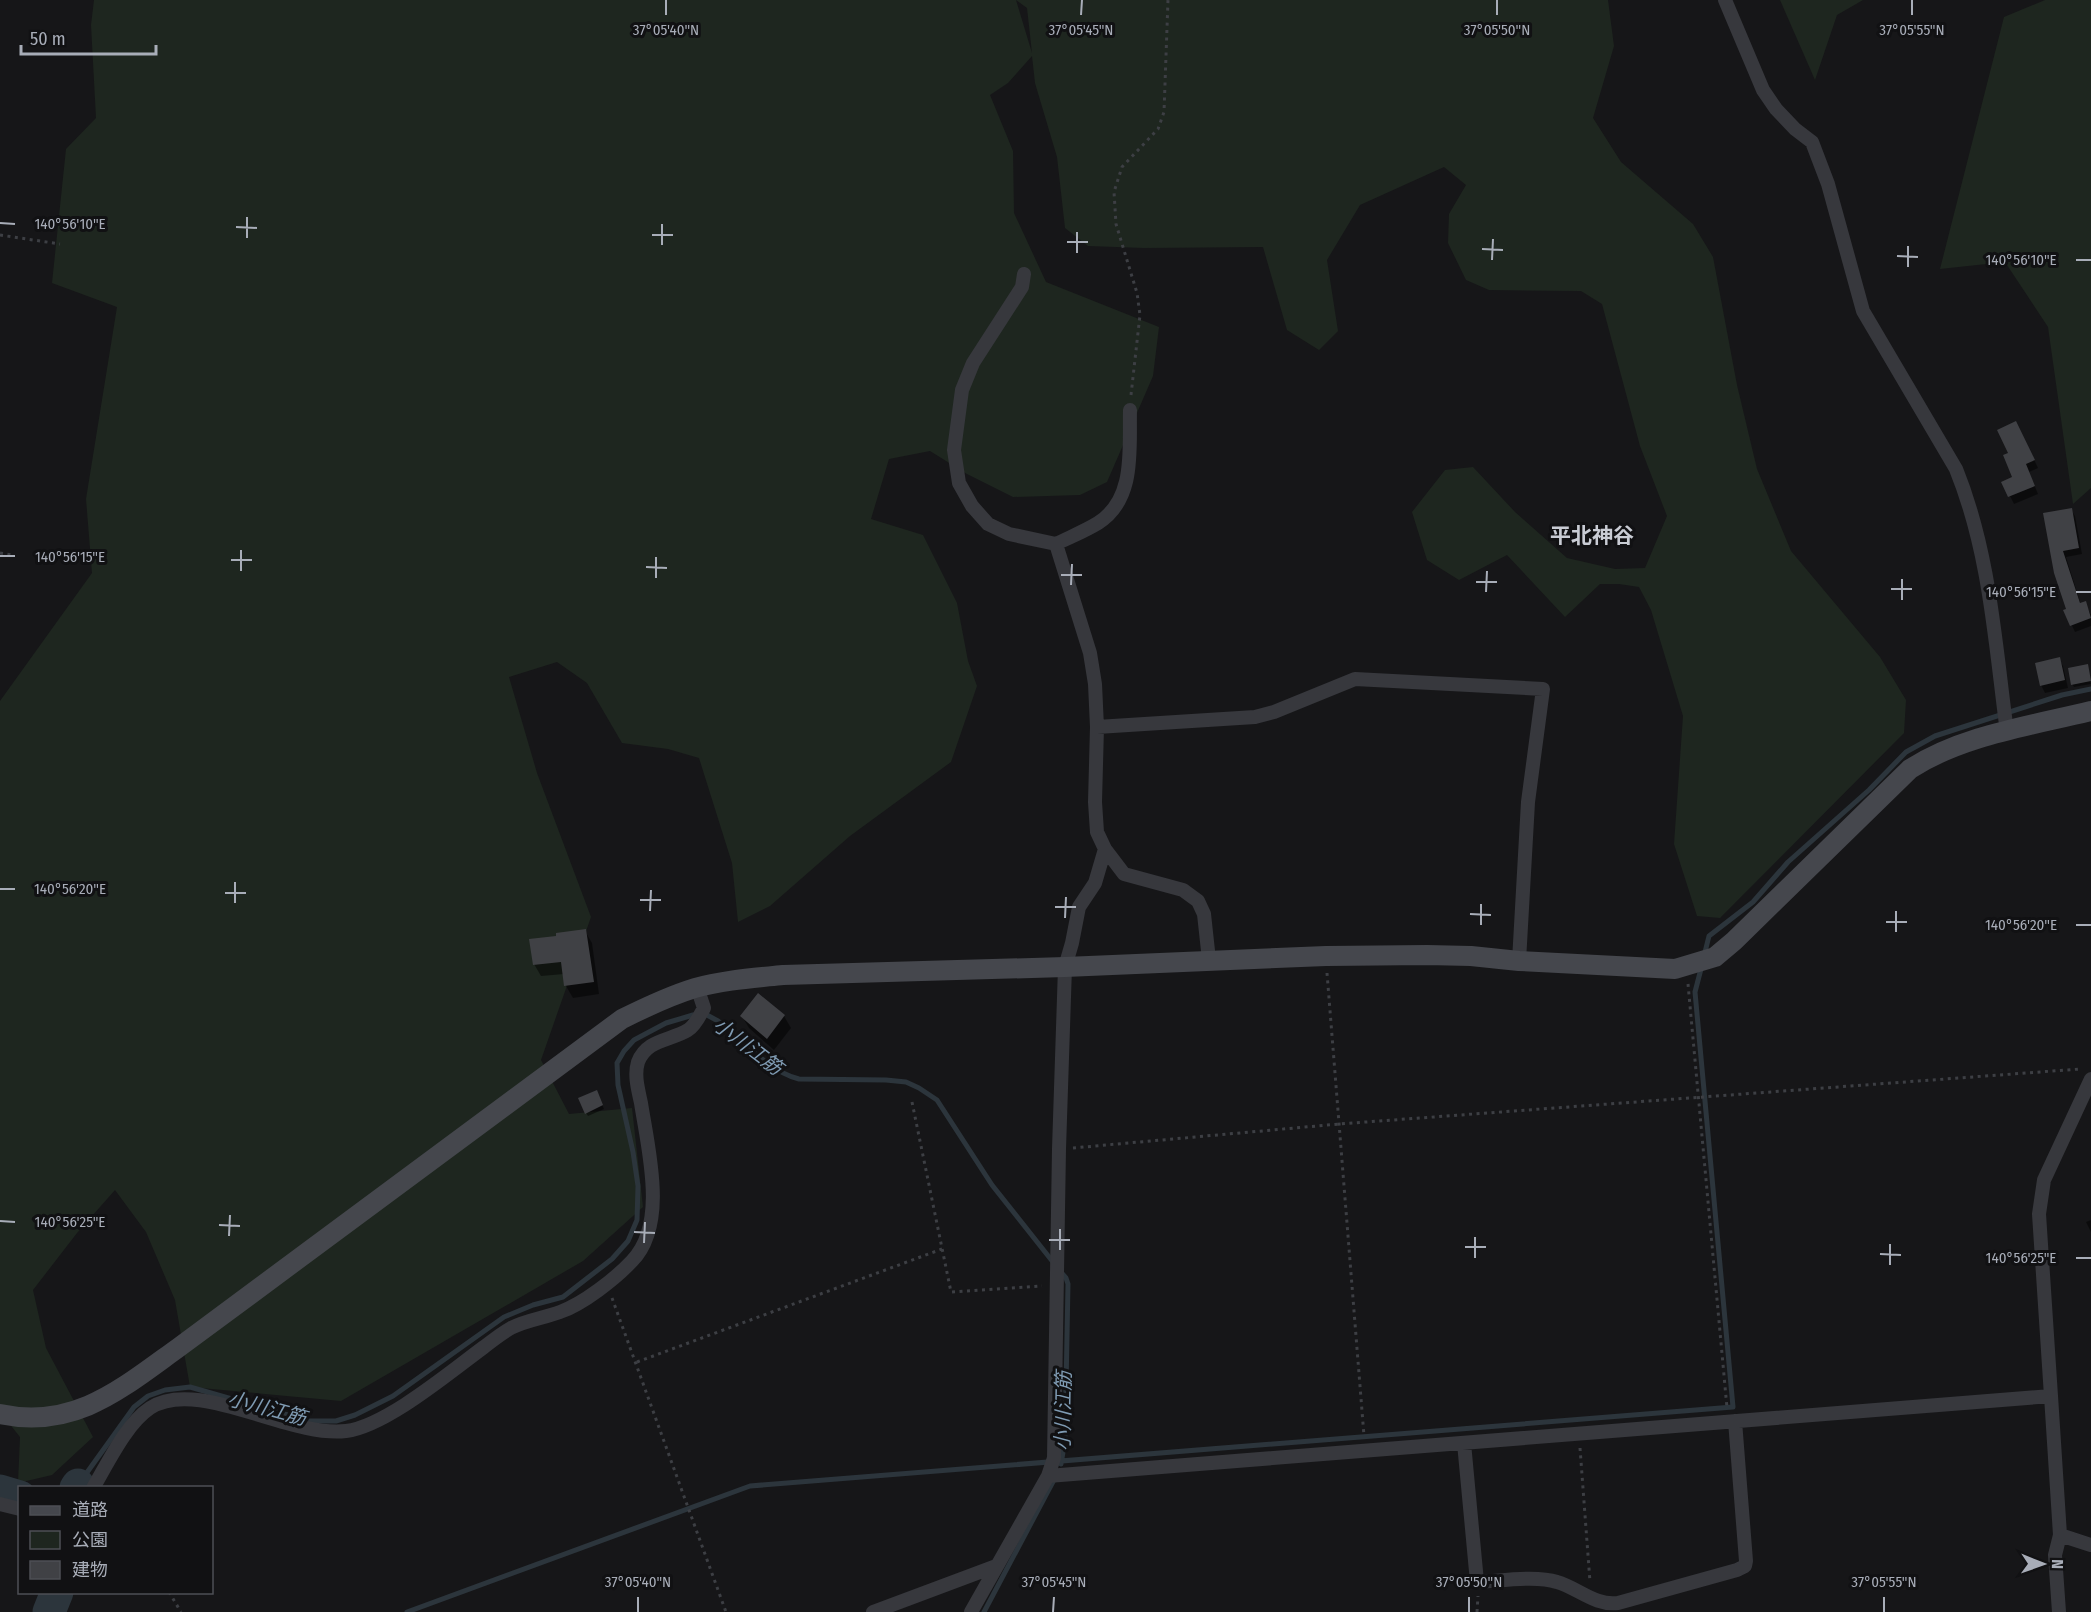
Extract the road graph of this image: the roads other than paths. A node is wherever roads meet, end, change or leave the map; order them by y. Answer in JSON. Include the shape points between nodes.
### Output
{"nodes":[{"id":1,"x":1725,"y":0,"type":"edge"},
{"id":2,"x":1024,"y":274,"type":"dead end"},
{"id":3,"x":1130,"y":410,"type":"road end"},
{"id":4,"x":1056,"y":544,"type":"junction"},
{"id":5,"x":2091,"y":711,"type":"edge"},
{"id":6,"x":2005,"y":720,"type":"junction"},
{"id":7,"x":1097,"y":727,"type":"junction"},
{"id":8,"x":1106,"y":849,"type":"junction"},
{"id":9,"x":1209,"y":960,"type":"junction"},
{"id":10,"x":1519,"y":961,"type":"junction"},
{"id":11,"x":1065,"y":967,"type":"junction"},
{"id":12,"x":697,"y":987,"type":"junction"},
{"id":13,"x":2091,"y":1079,"type":"edge"},
{"id":14,"x":2051,"y":1396,"type":"junction"},
{"id":15,"x":0,"y":1414,"type":"edge"},
{"id":16,"x":1734,"y":1421,"type":"junction"},
{"id":17,"x":1464,"y":1443,"type":"junction"},
{"id":18,"x":1054,"y":1471,"type":"junction"},
{"id":19,"x":94,"y":1486,"type":"edge"},
{"id":20,"x":0,"y":1504,"type":"edge"},
{"id":21,"x":18,"y":1508,"type":"edge"},
{"id":22,"x":2060,"y":1535,"type":"junction"},
{"id":23,"x":2091,"y":1545,"type":"edge"},
{"id":24,"x":996,"y":1566,"type":"junction"},
{"id":25,"x":873,"y":1612,"type":"edge"},
{"id":26,"x":971,"y":1612,"type":"edge"},
{"id":27,"x":2059,"y":1612,"type":"edge"}],
"edges":[{"from":1,"to":6,"type":"street","via":[[1763,90],[1776,109],[1812,142],[1828,184],[1863,311],[1956,469],[1968,498],[1992,612]]},
{"from":2,"to":4,"type":"street","via":[[1022,287],[973,363],[962,390],[954,450],[959,483],[988,524],[1009,534]]},
{"from":3,"to":4,"type":"street","via":[[1128,478],[1119,504],[1100,522]]},
{"from":4,"to":7,"type":"street","via":[[1090,653]]},
{"from":5,"to":6,"type":"street"},
{"from":6,"to":10,"type":"street","via":[[1910,769],[1715,957],[1686,967],[1659,970]]},
{"from":7,"to":8,"type":"street","via":[[1097,832]]},
{"from":7,"to":10,"type":"street","via":[[1255,717],[1354,679],[1543,689],[1528,802]]},
{"from":8,"to":9,"type":"street","via":[[1124,874],[1183,890],[1198,901],[1204,914]]},
{"from":8,"to":11,"type":"street","via":[[1095,883],[1079,907]]},
{"from":9,"to":10,"type":"street","via":[[1470,956]]},
{"from":9,"to":11,"type":"street"},
{"from":11,"to":12,"type":"street","via":[[783,975]]},
{"from":11,"to":18,"type":"street"},
{"from":12,"to":15,"type":"street","via":[[622,1019],[178,1348],[103,1399],[70,1414],[20,1418]]},
{"from":12,"to":19,"type":"street","via":[[704,1008],[694,1024],[646,1049],[638,1062],[636,1077],[651,1168],[653,1214],[645,1242],[633,1260],[581,1301],[510,1328],[429,1388],[358,1429],[312,1429],[208,1402],[169,1401],[151,1408],[120,1442]]},
{"from":13,"to":14,"type":"street","via":[[2044,1179],[2039,1214]]},
{"from":14,"to":16,"type":"street"},
{"from":14,"to":22,"type":"street"},
{"from":16,"to":17,"type":"street"},
{"from":16,"to":17,"type":"street","via":[[1744,1566],[1607,1604],[1557,1581],[1477,1582]]},
{"from":17,"to":18,"type":"street"},
{"from":18,"to":24,"type":"street"},
{"from":20,"to":21,"type":"street"},
{"from":22,"to":23,"type":"street"},
{"from":22,"to":27,"type":"street","via":[[2055,1555]]},
{"from":24,"to":25,"type":"street"},
{"from":24,"to":26,"type":"street"}]}
